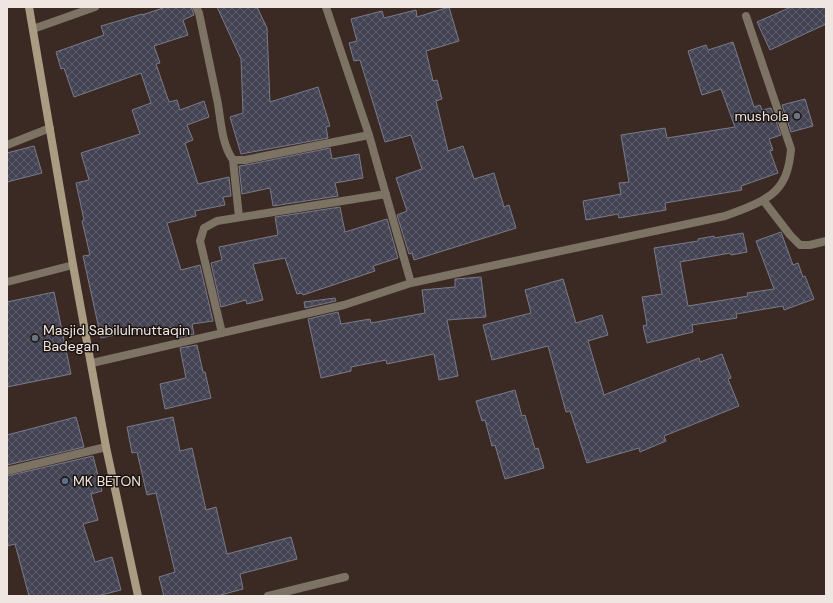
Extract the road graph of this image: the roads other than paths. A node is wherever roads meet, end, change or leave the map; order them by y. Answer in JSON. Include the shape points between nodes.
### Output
{"nodes":[{"id":1,"x":29,"y":7,"type":"edge"},
{"id":2,"x":94,"y":7,"type":"edge"},
{"id":3,"x":196,"y":7,"type":"edge"},
{"id":4,"x":326,"y":7,"type":"edge"},
{"id":5,"x":746,"y":16,"type":"dead end"},
{"id":6,"x":33,"y":29,"type":"junction"},
{"id":7,"x":50,"y":128,"type":"junction"},
{"id":8,"x":369,"y":135,"type":"junction"},
{"id":9,"x":7,"y":145,"type":"edge"},
{"id":10,"x":233,"y":160,"type":"junction"},
{"id":11,"x":386,"y":194,"type":"junction"},
{"id":12,"x":763,"y":200,"type":"junction"},
{"id":13,"x":239,"y":218,"type":"junction"},
{"id":14,"x":826,"y":241,"type":"edge"},
{"id":15,"x":73,"y":265,"type":"junction"},
{"id":16,"x":7,"y":282,"type":"edge"},
{"id":17,"x":411,"y":283,"type":"junction"},
{"id":18,"x":222,"y":333,"type":"junction"},
{"id":19,"x":92,"y":363,"type":"junction"},
{"id":20,"x":106,"y":447,"type":"junction"},
{"id":21,"x":7,"y":471,"type":"edge"},
{"id":22,"x":345,"y":577,"type":"dead end"},
{"id":23,"x":138,"y":596,"type":"edge"},
{"id":24,"x":268,"y":596,"type":"edge"}],
"edges":[{"from":1,"to":6,"type":"street"},
{"from":2,"to":6,"type":"street"},
{"from":3,"to":10,"type":"street","via":[[227,152]]},
{"from":4,"to":8,"type":"street"},
{"from":5,"to":12,"type":"street","via":[[791,150],[786,173],[778,188]]},
{"from":6,"to":7,"type":"street"},
{"from":7,"to":9,"type":"street"},
{"from":7,"to":15,"type":"street"},
{"from":8,"to":10,"type":"street","via":[[245,160]]},
{"from":8,"to":11,"type":"street"},
{"from":10,"to":13,"type":"street"},
{"from":11,"to":13,"type":"street"},
{"from":11,"to":17,"type":"street"},
{"from":12,"to":14,"type":"street","via":[[800,245]]},
{"from":12,"to":17,"type":"street","via":[[726,216]]},
{"from":13,"to":18,"type":"street","via":[[218,221],[204,228],[200,241]]},
{"from":15,"to":16,"type":"street"},
{"from":15,"to":19,"type":"street"},
{"from":17,"to":18,"type":"street","via":[[344,305]]},
{"from":18,"to":19,"type":"street"},
{"from":19,"to":20,"type":"street"},
{"from":20,"to":21,"type":"street"},
{"from":20,"to":23,"type":"street"},
{"from":22,"to":24,"type":"street"}]}
